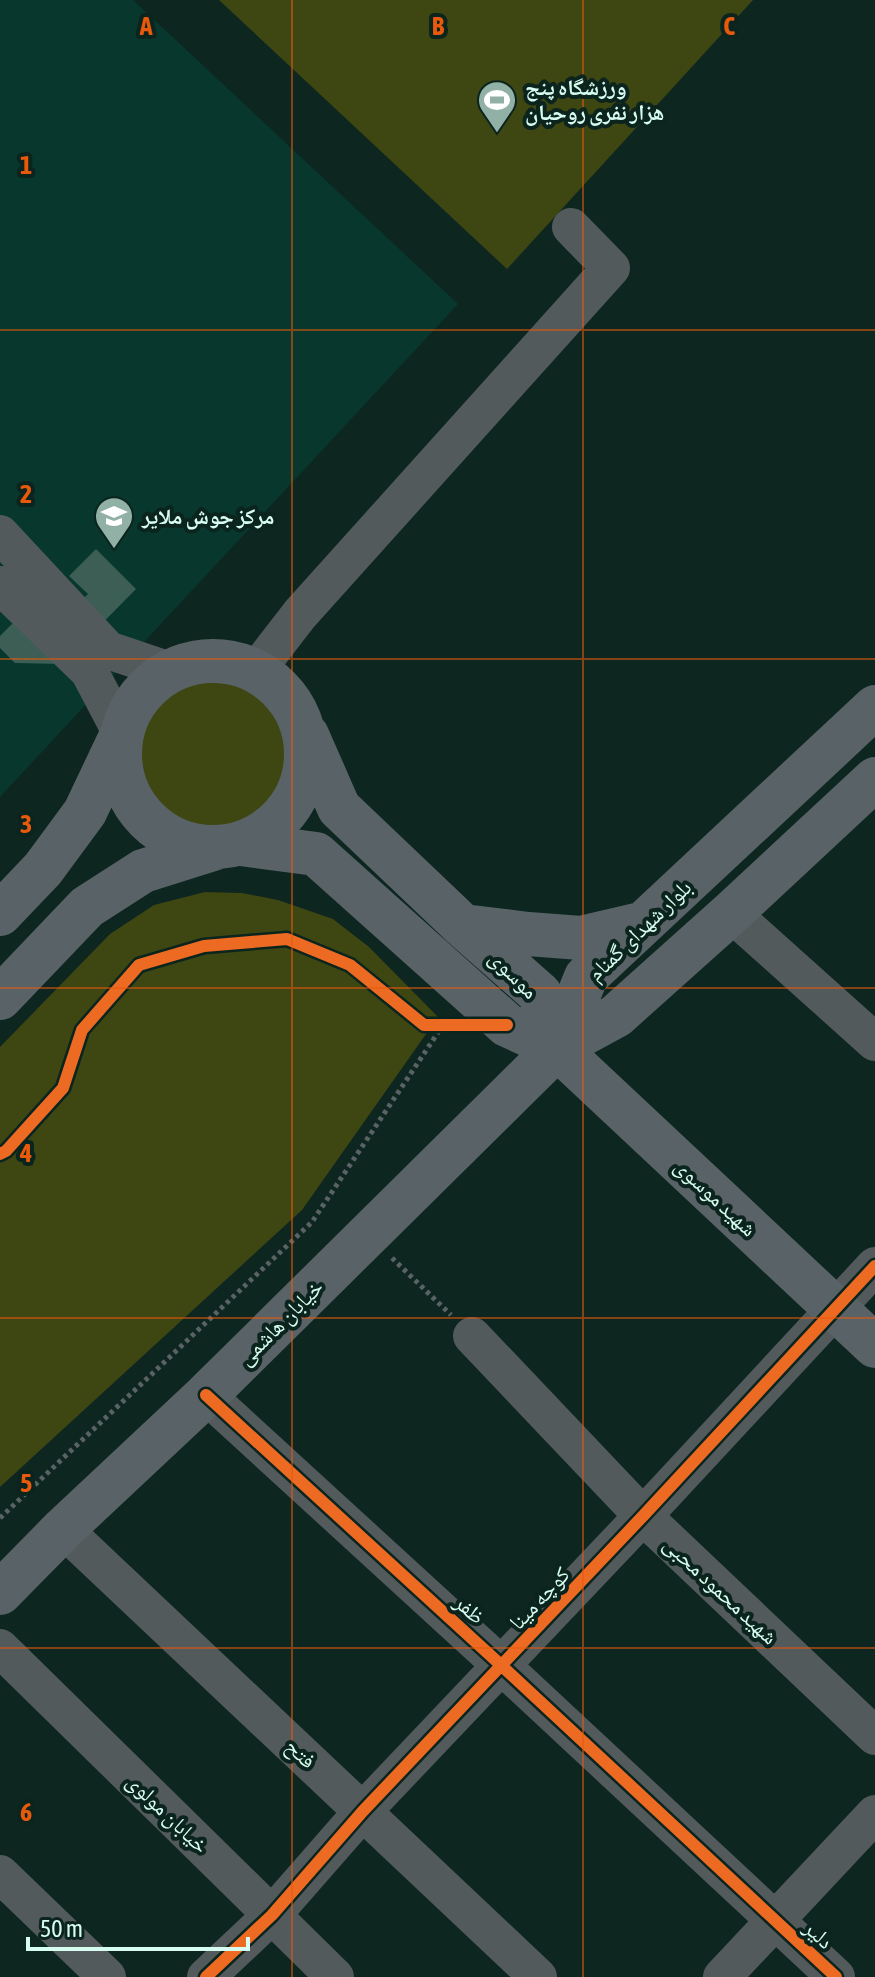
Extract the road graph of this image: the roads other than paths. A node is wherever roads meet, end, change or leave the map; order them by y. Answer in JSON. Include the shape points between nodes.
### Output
{"nodes":[{"id":1,"x":571,"y":227,"type":"dead end"},
{"id":2,"x":0,"y":534,"type":"edge"},
{"id":3,"x":0,"y":585,"type":"edge"},
{"id":4,"x":170,"y":671,"type":"junction"},
{"id":5,"x":256,"y":671,"type":"junction"},
{"id":6,"x":875,"y":707,"type":"edge"},
{"id":7,"x":302,"y":726,"type":"junction"},
{"id":8,"x":122,"y":734,"type":"junction"},
{"id":9,"x":875,"y":779,"type":"edge"},
{"id":10,"x":229,"y":846,"type":"junction"},
{"id":11,"x":731,"y":913,"type":"junction"},
{"id":12,"x":0,"y":914,"type":"edge"},
{"id":13,"x":643,"y":923,"type":"junction"},
{"id":14,"x":463,"y":926,"type":"junction"},
{"id":15,"x":0,"y":998,"type":"edge"},
{"id":16,"x":875,"y":1042,"type":"edge"},
{"id":17,"x":557,"y":1048,"type":"junction"},
{"id":18,"x":875,"y":1266,"type":"edge"},
{"id":19,"x":836,"y":1309,"type":"junction"},
{"id":20,"x":472,"y":1336,"type":"road end"},
{"id":21,"x":875,"y":1346,"type":"edge"},
{"id":22,"x":206,"y":1395,"type":"junction"},
{"id":23,"x":643,"y":1516,"type":"junction"},
{"id":24,"x":63,"y":1529,"type":"junction"},
{"id":25,"x":0,"y":1593,"type":"edge"},
{"id":26,"x":0,"y":1648,"type":"edge"},
{"id":27,"x":502,"y":1666,"type":"junction"},
{"id":28,"x":875,"y":1736,"type":"edge"},
{"id":29,"x":363,"y":1811,"type":"junction"},
{"id":30,"x":875,"y":1814,"type":"edge"},
{"id":31,"x":0,"y":1874,"type":"edge"},
{"id":32,"x":272,"y":1915,"type":"junction"},
{"id":33,"x":775,"y":1921,"type":"junction"},
{"id":34,"x":107,"y":1977,"type":"edge"},
{"id":35,"x":206,"y":1977,"type":"edge"},
{"id":36,"x":335,"y":1977,"type":"edge"},
{"id":37,"x":538,"y":1977,"type":"edge"},
{"id":38,"x":722,"y":1977,"type":"edge"},
{"id":39,"x":836,"y":1977,"type":"edge"}],
"edges":[{"from":1,"to":5,"type":"street","via":[[611,268],[300,614]]},
{"from":2,"to":4,"type":"street","via":[[108,650]]},
{"from":3,"to":8,"type":"street","via":[[89,671]]},
{"from":4,"to":5,"type":"main road","via":[[213,660]]},
{"from":4,"to":8,"type":"main road","via":[[139,697]]},
{"from":5,"to":7,"type":"main road","via":[[277,685]]},
{"from":6,"to":13,"type":"main road","name":"بلوار شهدای گمنام"},
{"from":7,"to":10,"type":"main road","via":[[307,750],[296,798],[263,833]]},
{"from":7,"to":14,"type":"main road","name":"موسوی","via":[[339,808]]},
{"from":8,"to":10,"type":"main road","via":[[124,782],[150,823],[170,838],[193,845]]},
{"from":8,"to":12,"type":"main road","via":[[85,812],[43,869]]},
{"from":9,"to":11,"type":"main road"},
{"from":10,"to":15,"type":"main road","via":[[143,871],[87,907]]},
{"from":10,"to":17,"type":"main road","name":"موسوی","via":[[316,854],[507,1025]]},
{"from":11,"to":16,"type":"street"},
{"from":11,"to":17,"type":"main road","via":[[616,1016]]},
{"from":13,"to":14,"type":"main road","via":[[581,938]]},
{"from":13,"to":17,"type":"main road","name":"بلوار شهدای گمنام","via":[[586,977]]},
{"from":14,"to":17,"type":"main road","name":"موسوی","via":[[540,994]]},
{"from":17,"to":19,"type":"main road","name":"شهید موسوی"},
{"from":17,"to":22,"type":"main road","name":"خیابان هاشمی"},
{"from":18,"to":19,"type":"street","name":"کوچه مینا"},
{"from":19,"to":21,"type":"main road","name":"شهید موسوی"},
{"from":19,"to":23,"type":"street","name":"کوچه مینا"},
{"from":20,"to":23,"type":"street","name":"شهید محمود محبی"},
{"from":22,"to":24,"type":"main road","name":"خیابان هاشمی"},
{"from":22,"to":27,"type":"street","name":"ظفر"},
{"from":23,"to":27,"type":"street","name":"کوچه مینا"},
{"from":23,"to":28,"type":"street","name":"شهید محمود محبی"},
{"from":24,"to":25,"type":"main road","name":"خیابان هاشمی"},
{"from":24,"to":29,"type":"street","name":"فتح"},
{"from":26,"to":32,"type":"street","name":"خیابان مولوی"},
{"from":27,"to":29,"type":"street","name":"کوچه مینا"},
{"from":27,"to":33,"type":"street","name":"ظفر"},
{"from":29,"to":32,"type":"street","name":"کوچه مینا"},
{"from":29,"to":37,"type":"street","name":"فتح"},
{"from":30,"to":33,"type":"street"},
{"from":31,"to":34,"type":"street"},
{"from":32,"to":35,"type":"street","name":"کوچه مینا"},
{"from":32,"to":36,"type":"street","name":"خیابان مولوی"},
{"from":33,"to":38,"type":"street"},
{"from":33,"to":39,"type":"street","name":"دلیر"}]}
